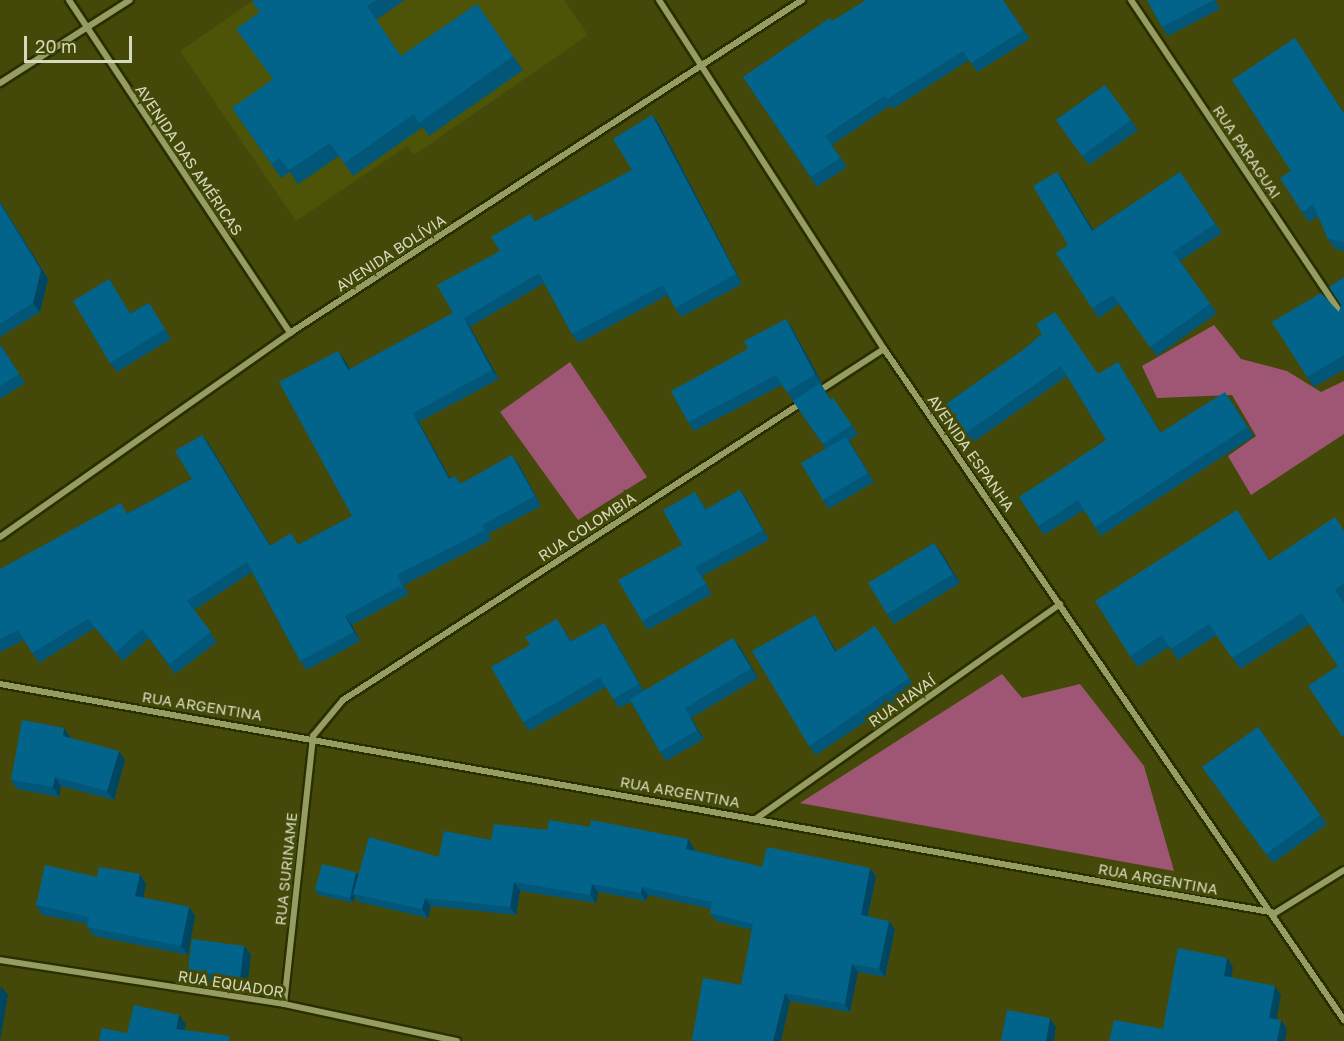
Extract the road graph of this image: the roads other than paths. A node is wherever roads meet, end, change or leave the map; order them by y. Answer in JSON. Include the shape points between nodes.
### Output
{"nodes":[{"id":1,"x":69,"y":0,"type":"edge"},
{"id":2,"x":130,"y":0,"type":"edge"},
{"id":3,"x":659,"y":0,"type":"edge"},
{"id":4,"x":802,"y":0,"type":"edge"},
{"id":5,"x":1131,"y":0,"type":"edge"},
{"id":6,"x":87,"y":27,"type":"junction"},
{"id":7,"x":702,"y":64,"type":"junction"},
{"id":8,"x":0,"y":83,"type":"edge"},
{"id":9,"x":1344,"y":318,"type":"edge"},
{"id":10,"x":290,"y":333,"type":"junction"},
{"id":11,"x":884,"y":349,"type":"junction"},
{"id":12,"x":0,"y":537,"type":"edge"},
{"id":13,"x":1060,"y":604,"type":"junction"},
{"id":14,"x":0,"y":684,"type":"edge"},
{"id":15,"x":313,"y":736,"type":"junction"},
{"id":16,"x":757,"y":818,"type":"junction"},
{"id":17,"x":1344,"y":870,"type":"edge"},
{"id":18,"x":1275,"y":913,"type":"junction"},
{"id":19,"x":0,"y":960,"type":"edge"},
{"id":20,"x":284,"y":1004,"type":"junction"},
{"id":21,"x":1344,"y":1020,"type":"edge"},
{"id":22,"x":457,"y":1041,"type":"edge"}],
"edges":[{"from":1,"to":6,"type":"street","name":"AVENIDA DAS AMÉRICAS"},
{"from":2,"to":6,"type":"street"},
{"from":3,"to":7,"type":"street","name":"AVENIDA ESPANHA"},
{"from":4,"to":7,"type":"street","name":"AVENIDA BOLÍVIA"},
{"from":5,"to":9,"type":"street","name":"RUA PARAGUAI"},
{"from":6,"to":8,"type":"street"},
{"from":6,"to":10,"type":"street","name":"AVENIDA DAS AMÉRICAS"},
{"from":7,"to":10,"type":"street","name":"AVENIDA BOLÍVIA"},
{"from":7,"to":11,"type":"street","name":"AVENIDA ESPANHA"},
{"from":10,"to":12,"type":"street","name":"AVENIDA BOLÍVIA"},
{"from":11,"to":13,"type":"street","name":"AVENIDA ESPANHA"},
{"from":11,"to":15,"type":"street","name":"RUA COLOMBIA","via":[[343,700]]},
{"from":13,"to":16,"type":"street","name":"RUA HAVAÍ"},
{"from":13,"to":18,"type":"street","name":"AVENIDA ESPANHA"},
{"from":14,"to":15,"type":"street","name":"RUA ARGENTINA"},
{"from":15,"to":16,"type":"street","name":"RUA ARGENTINA"},
{"from":15,"to":20,"type":"street","name":"RUA SURINAME"},
{"from":16,"to":18,"type":"street","name":"RUA ARGENTINA"},
{"from":17,"to":18,"type":"street"},
{"from":18,"to":21,"type":"street","name":"AVENIDA ESPANHA"},
{"from":19,"to":20,"type":"street","name":"RUA EQUADOR"},
{"from":20,"to":22,"type":"street","name":"RUA EQUADOR"}]}
